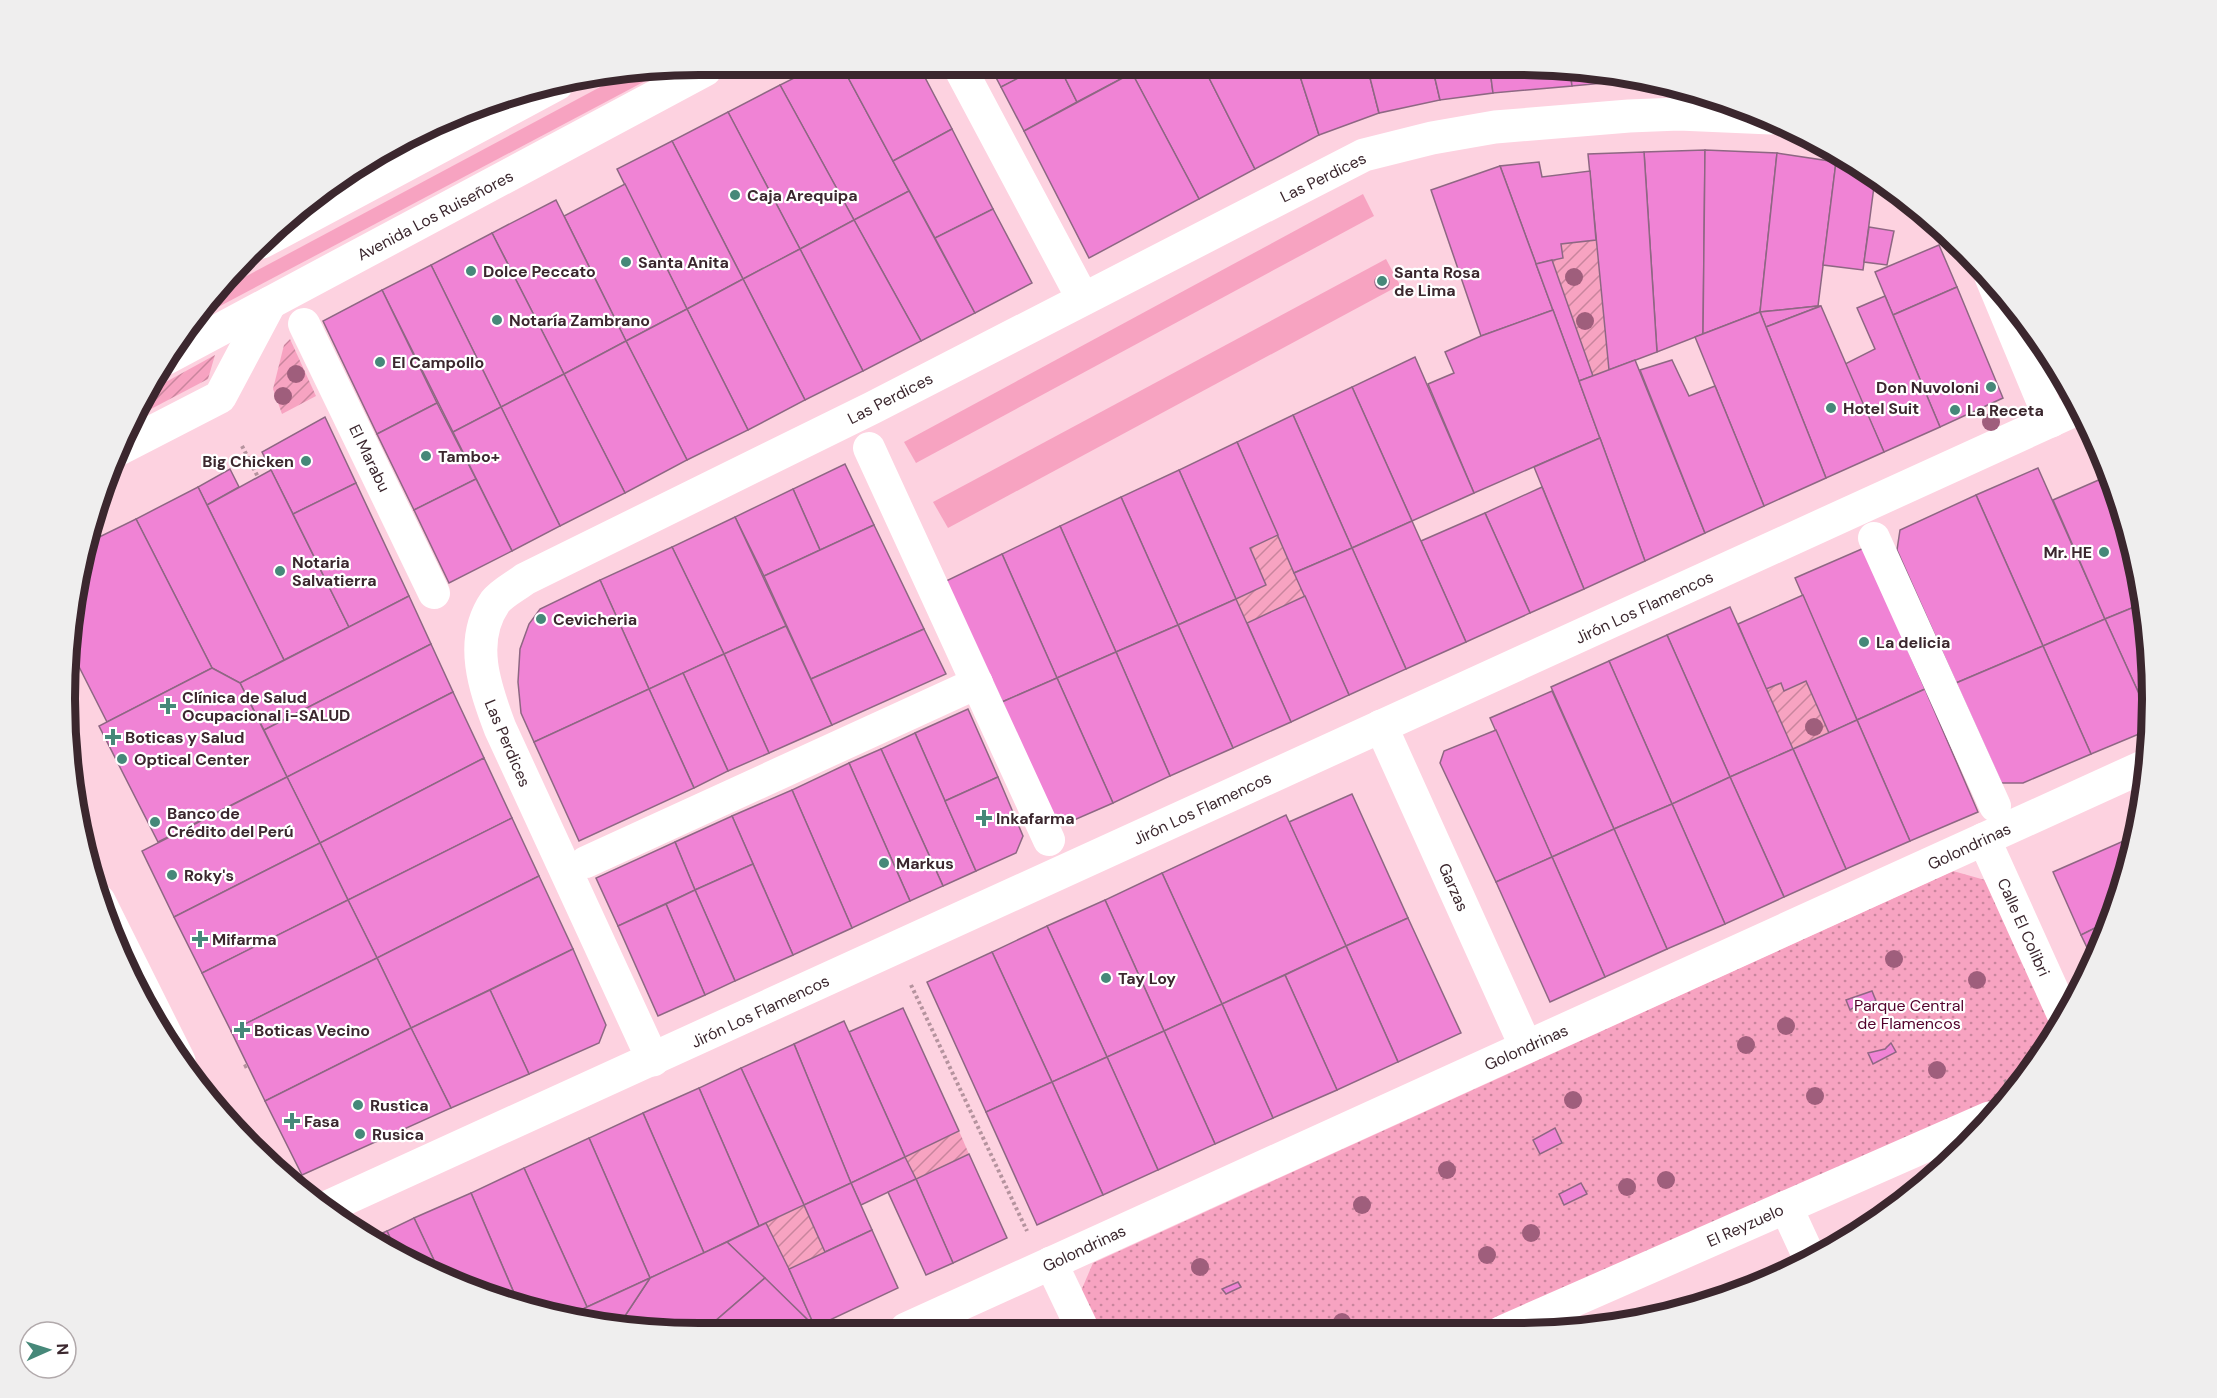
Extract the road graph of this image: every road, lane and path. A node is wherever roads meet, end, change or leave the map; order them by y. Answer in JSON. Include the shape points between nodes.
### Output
{"nodes":[{"id":1,"x":696,"y":75,"type":"edge"},
{"id":2,"x":964,"y":75,"type":"edge"},
{"id":3,"x":529,"y":98,"type":"edge"},
{"id":4,"x":1743,"y":117,"type":"edge"},
{"id":5,"x":295,"y":225,"type":"edge"},
{"id":6,"x":1083,"y":299,"type":"junction"},
{"id":7,"x":270,"y":303,"type":"junction"},
{"id":8,"x":2016,"y":323,"type":"edge"},
{"id":9,"x":304,"y":324,"type":"dead end"},
{"id":10,"x":181,"y":350,"type":"edge"},
{"id":11,"x":2065,"y":414,"type":"edge"},
{"id":12,"x":130,"y":444,"type":"edge"},
{"id":13,"x":242,"y":446,"type":"dead end"},
{"id":14,"x":869,"y":448,"type":"dead end"},
{"id":15,"x":258,"y":477,"type":"dead end"},
{"id":16,"x":1874,"y":538,"type":"dead end"},
{"id":17,"x":434,"y":593,"type":"dead end"},
{"id":18,"x":977,"y":683,"type":"junction"},
{"id":19,"x":1381,"y":726,"type":"junction"},
{"id":20,"x":2138,"y":769,"type":"edge"},
{"id":21,"x":1995,"y":806,"type":"dead end"},
{"id":22,"x":1984,"y":839,"type":"junction"},
{"id":23,"x":1049,"y":840,"type":"dead end"},
{"id":24,"x":586,"y":862,"type":"dead end"},
{"id":25,"x":911,"y":985,"type":"dead end"},
{"id":26,"x":2060,"y":1007,"type":"edge"},
{"id":27,"x":1526,"y":1047,"type":"junction"},
{"id":28,"x":653,"y":1060,"type":"junction"},
{"id":29,"x":1973,"y":1125,"type":"edge"},
{"id":30,"x":333,"y":1204,"type":"edge"},
{"id":31,"x":1786,"y":1207,"type":"junction"},
{"id":32,"x":1028,"y":1234,"type":"dead end"},
{"id":33,"x":1807,"y":1252,"type":"edge"},
{"id":34,"x":1051,"y":1263,"type":"junction"},
{"id":35,"x":919,"y":1323,"type":"edge"},
{"id":36,"x":1080,"y":1323,"type":"edge"},
{"id":37,"x":1523,"y":1323,"type":"edge"}],
"edges":[{"from":1,"to":7,"type":"street","name":"Avenida Los Ruiseñores"},
{"from":2,"to":6,"type":"street"},
{"from":3,"to":5,"type":"street"},
{"from":4,"to":6,"type":"street","name":"Las Perdices","via":[[1669,114],[1495,127],[1364,155]]},
{"from":6,"to":28,"type":"street","name":"Las Perdices","via":[[525,579],[496,600],[483,625],[481,658],[486,692]]},
{"from":7,"to":10,"type":"street","name":"Avenida Los Ruiseñores"},
{"from":7,"to":12,"type":"street","via":[[220,397]]},
{"from":8,"to":11,"type":"street"},
{"from":9,"to":17,"type":"street","name":"El Marabu"},
{"from":11,"to":19,"type":"street","name":"Jirón Los Flamencos"},
{"from":13,"to":15,"type":"path"},
{"from":14,"to":18,"type":"street"},
{"from":16,"to":21,"type":"street"},
{"from":18,"to":23,"type":"street"},
{"from":18,"to":24,"type":"street"},
{"from":19,"to":27,"type":"street","name":"Garzas"},
{"from":19,"to":28,"type":"street","name":"Jirón Los Flamencos"},
{"from":20,"to":22,"type":"street","name":"Golondrinas"},
{"from":22,"to":26,"type":"street","name":"Calle El Colibri"},
{"from":22,"to":27,"type":"street","name":"Golondrinas"},
{"from":25,"to":32,"type":"path"},
{"from":27,"to":34,"type":"street","name":"Golondrinas"},
{"from":28,"to":30,"type":"street","name":"Jirón Los Flamencos"},
{"from":29,"to":31,"type":"street","name":"El Reyzuelo"},
{"from":31,"to":33,"type":"street"},
{"from":31,"to":37,"type":"street","name":"El Reyzuelo"},
{"from":34,"to":35,"type":"street","name":"Golondrinas"},
{"from":34,"to":36,"type":"street"}]}
